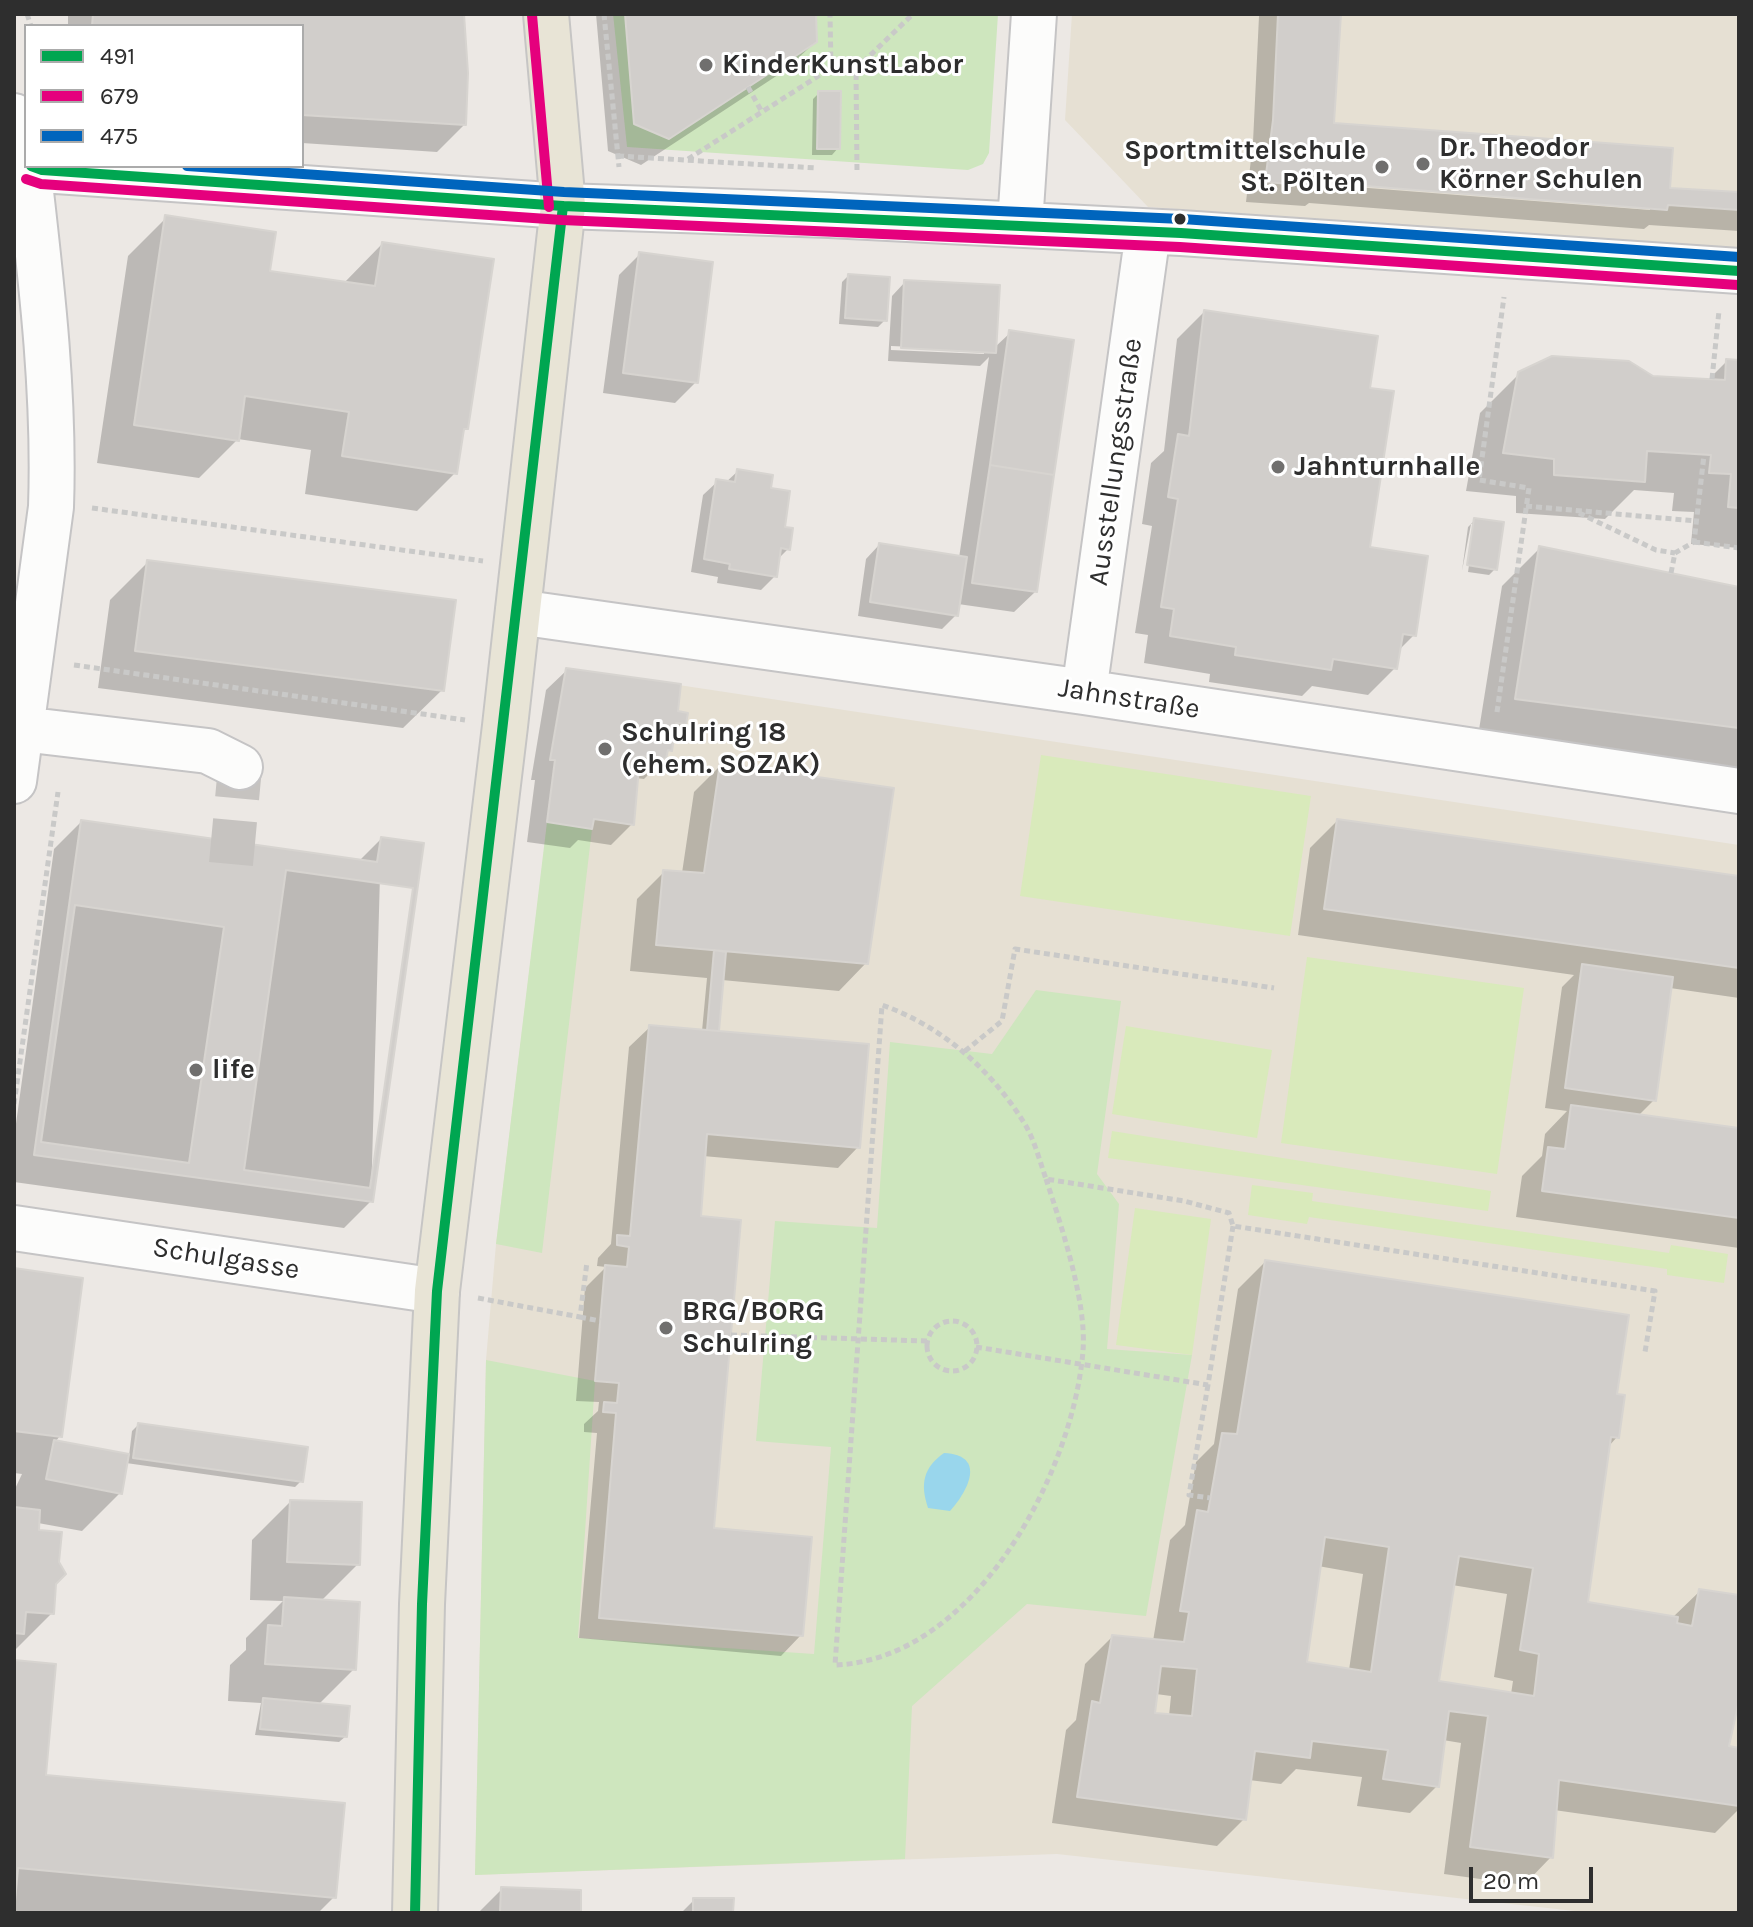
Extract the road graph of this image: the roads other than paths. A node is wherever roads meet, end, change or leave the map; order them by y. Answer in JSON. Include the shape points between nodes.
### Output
{"nodes":[{"id":1,"x":546,"y":14,"type":"edge"},
{"id":2,"x":1034,"y":14,"type":"edge"},
{"id":3,"x":14,"y":116,"type":"edge"},
{"id":4,"x":24,"y":151,"type":"edge"},
{"id":5,"x":28,"y":168,"type":"edge"},
{"id":6,"x":36,"y":168,"type":"edge"},
{"id":7,"x":563,"y":206,"type":"junction"},
{"id":8,"x":1020,"y":224,"type":"junction"},
{"id":9,"x":1148,"y":232,"type":"junction"},
{"id":10,"x":1731,"y":271,"type":"edge"},
{"id":11,"x":518,"y":612,"type":"junction"},
{"id":12,"x":1084,"y":692,"type":"junction"},
{"id":13,"x":22,"y":729,"type":"junction"},
{"id":14,"x":240,"y":767,"type":"dead end"},
{"id":15,"x":14,"y":781,"type":"edge"},
{"id":16,"x":1739,"y":791,"type":"edge"},
{"id":17,"x":14,"y":1228,"type":"edge"},
{"id":18,"x":437,"y":1291,"type":"junction"},
{"id":19,"x":415,"y":1913,"type":"edge"}],
"edges":[{"from":1,"to":7,"type":"main road"},
{"from":2,"to":8,"type":"street"},
{"from":3,"to":4,"type":"street"},
{"from":5,"to":13,"type":"street","via":[[46,334],[52,467]]},
{"from":6,"to":7,"type":"street"},
{"from":7,"to":8,"type":"street"},
{"from":7,"to":11,"type":"main road"},
{"from":8,"to":9,"type":"street"},
{"from":9,"to":10,"type":"street"},
{"from":9,"to":12,"type":"street","name":"Ausstellungsstraße"},
{"from":11,"to":12,"type":"street","name":"Jahnstraße"},
{"from":11,"to":18,"type":"main road"},
{"from":12,"to":16,"type":"street","name":"Jahnstraße"},
{"from":13,"to":14,"type":"street","via":[[208,751]]},
{"from":13,"to":15,"type":"street"},
{"from":17,"to":18,"type":"street","name":"Schulgasse"},
{"from":18,"to":19,"type":"main road"}]}
